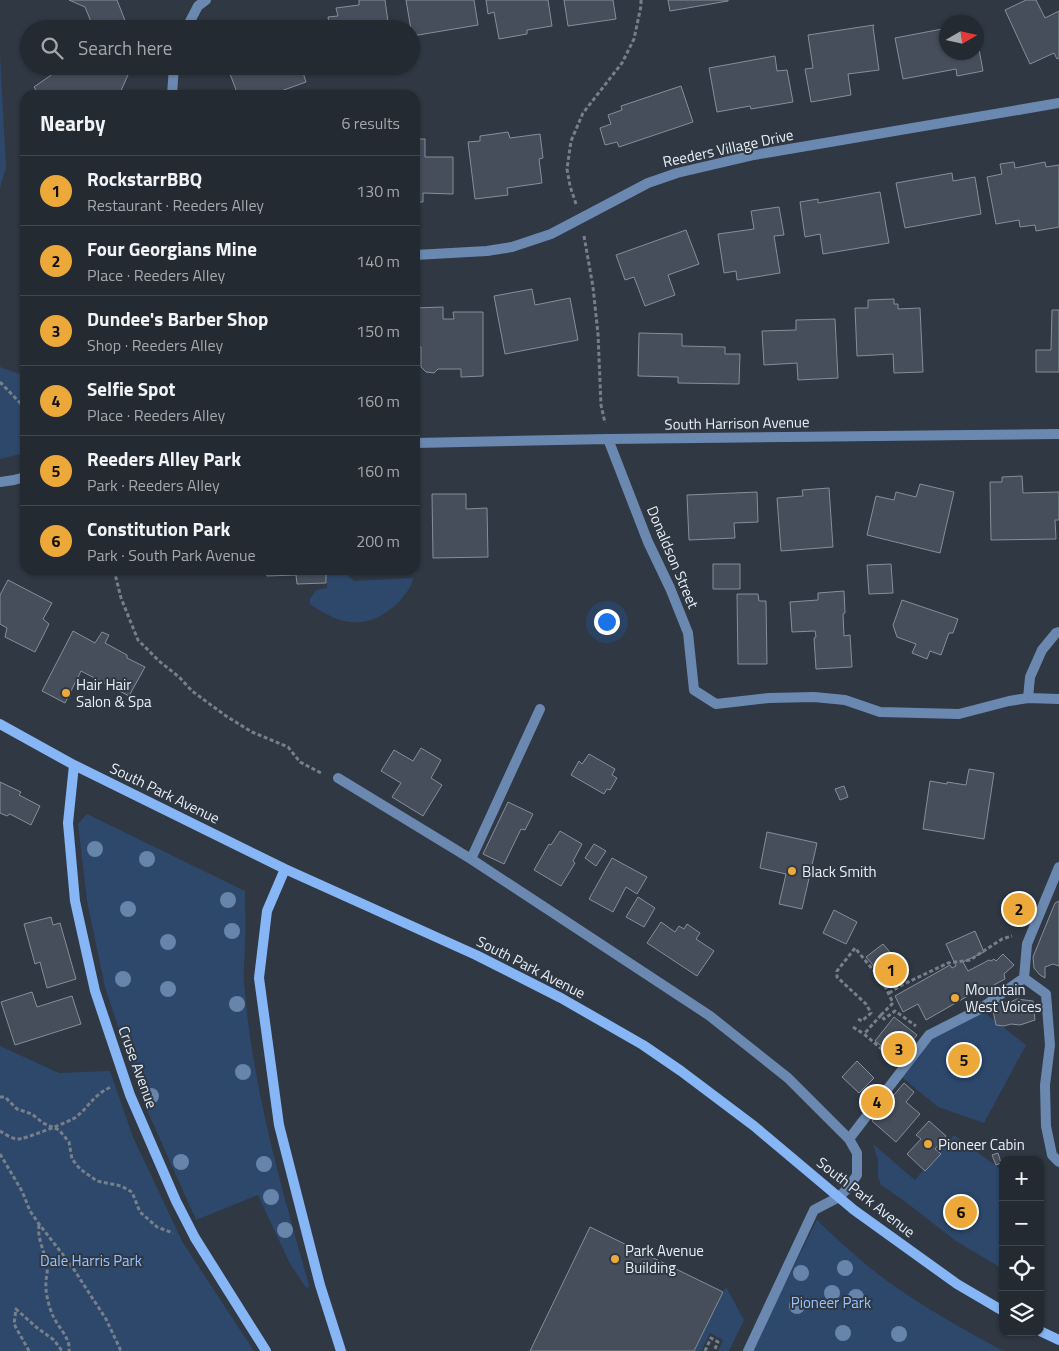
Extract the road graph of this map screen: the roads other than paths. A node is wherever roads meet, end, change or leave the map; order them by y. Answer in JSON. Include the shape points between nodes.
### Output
{"nodes":[{"id":1,"x":206,"y":0,"type":"edge"},
{"id":2,"x":191,"y":20,"type":"edge"},
{"id":3,"x":173,"y":75,"type":"edge"},
{"id":4,"x":172,"y":90,"type":"edge"},
{"id":5,"x":1059,"y":103,"type":"edge"},
{"id":6,"x":420,"y":255,"type":"edge"},
{"id":7,"x":1059,"y":434,"type":"edge"},
{"id":8,"x":608,"y":439,"type":"junction"},
{"id":9,"x":420,"y":443,"type":"edge"},
{"id":10,"x":20,"y":478,"type":"edge"},
{"id":11,"x":0,"y":482,"type":"edge"},
{"id":12,"x":1059,"y":632,"type":"edge"},
{"id":13,"x":1028,"y":698,"type":"junction"},
{"id":14,"x":1054,"y":699,"type":"edge"},
{"id":15,"x":540,"y":709,"type":"dead end"},
{"id":16,"x":0,"y":724,"type":"edge"},
{"id":17,"x":74,"y":765,"type":"junction"},
{"id":18,"x":338,"y":778,"type":"road end"},
{"id":19,"x":471,"y":859,"type":"junction"},
{"id":20,"x":1059,"y":868,"type":"edge"},
{"id":21,"x":285,"y":869,"type":"junction"},
{"id":22,"x":1024,"y":978,"type":"junction"},
{"id":23,"x":849,"y":1139,"type":"junction"},
{"id":24,"x":1059,"y":1162,"type":"edge"},
{"id":25,"x":839,"y":1197,"type":"junction"},
{"id":26,"x":999,"y":1309,"type":"edge"},
{"id":27,"x":1044,"y":1333,"type":"edge"},
{"id":28,"x":1059,"y":1340,"type":"edge"},
{"id":29,"x":266,"y":1351,"type":"edge"},
{"id":30,"x":341,"y":1351,"type":"edge"},
{"id":31,"x":748,"y":1351,"type":"edge"}],
"edges":[{"from":1,"to":2,"type":"street","via":[[198,6]]},
{"from":3,"to":4,"type":"street"},
{"from":5,"to":6,"type":"street","name":"Reeders Village Drive","via":[[754,156],[677,173],[654,180],[551,234],[512,247]]},
{"from":7,"to":8,"type":"street","name":"South Harrison Avenue"},
{"from":8,"to":9,"type":"street","name":"South Harrison Avenue"},
{"from":8,"to":13,"type":"street","name":"Donaldson Street","via":[[688,633],[694,690],[716,704],[814,697],[844,700],[880,712],[959,714]]},
{"from":10,"to":11,"type":"street"},
{"from":12,"to":13,"type":"street","via":[[1042,650],[1030,677]]},
{"from":13,"to":14,"type":"street"},
{"from":15,"to":19,"type":"street"},
{"from":16,"to":17,"type":"street","name":"South Park Avenue"},
{"from":17,"to":21,"type":"street","name":"South Park Avenue"},
{"from":17,"to":29,"type":"street","name":"Cruse Avenue","via":[[68,823],[75,901],[96,991],[130,1095],[192,1232]]},
{"from":18,"to":19,"type":"street"},
{"from":19,"to":23,"type":"street","via":[[710,1016],[788,1078]]},
{"from":20,"to":22,"type":"street","via":[[1028,944]]},
{"from":21,"to":25,"type":"street","name":"South Park Avenue","via":[[476,955],[643,1045],[754,1126]]},
{"from":21,"to":30,"type":"street","via":[[267,911],[259,978],[279,1125],[320,1285]]},
{"from":22,"to":23,"type":"street","via":[[980,1009],[929,1035]]},
{"from":22,"to":24,"type":"street","via":[[1046,994],[1050,1045],[1045,1085],[1046,1126],[1052,1155]]},
{"from":23,"to":25,"type":"street","via":[[857,1154],[857,1176]]},
{"from":25,"to":26,"type":"street","name":"South Park Avenue","via":[[957,1284]]},
{"from":25,"to":31,"type":"street","via":[[814,1210]]},
{"from":27,"to":28,"type":"street"}]}
